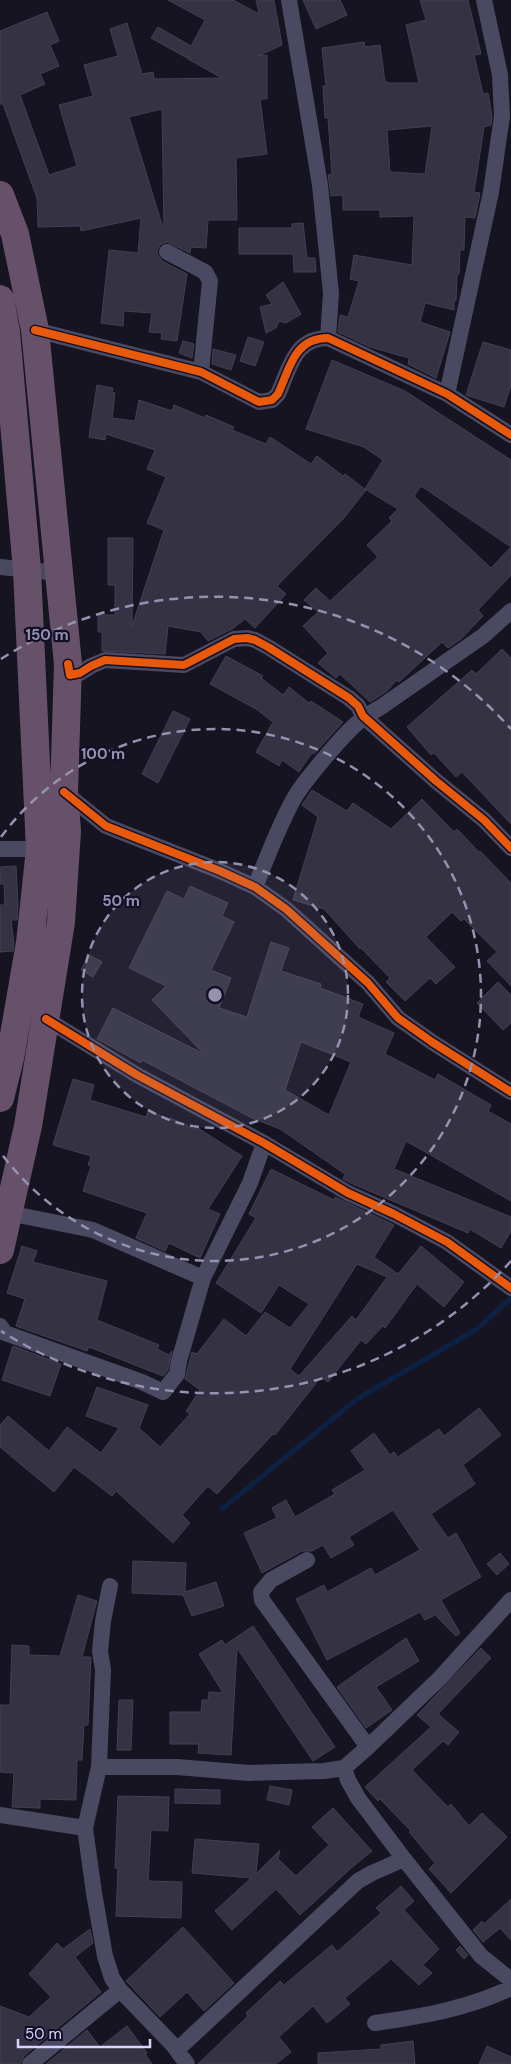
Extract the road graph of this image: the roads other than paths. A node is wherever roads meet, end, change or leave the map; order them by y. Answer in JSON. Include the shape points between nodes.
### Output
{"nodes":[{"id":1,"x":289,"y":0,"type":"edge"},
{"id":2,"x":484,"y":0,"type":"edge"},
{"id":3,"x":0,"y":195,"type":"edge"},
{"id":4,"x":167,"y":252,"type":"dead end"},
{"id":5,"x":0,"y":299,"type":"edge"},
{"id":6,"x":36,"y":330,"type":"junction"},
{"id":7,"x":328,"y":338,"type":"junction"},
{"id":8,"x":201,"y":372,"type":"junction"},
{"id":9,"x":447,"y":394,"type":"junction"},
{"id":10,"x":511,"y":435,"type":"edge"},
{"id":11,"x":0,"y":567,"type":"edge"},
{"id":12,"x":26,"y":570,"type":"junction"},
{"id":13,"x":58,"y":573,"type":"junction"},
{"id":14,"x":511,"y":611,"type":"edge"},
{"id":15,"x":68,"y":664,"type":"junction"},
{"id":16,"x":363,"y":716,"type":"junction"},
{"id":17,"x":64,"y":792,"type":"junction"},
{"id":18,"x":511,"y":848,"type":"edge"},
{"id":19,"x":0,"y":849,"type":"edge"},
{"id":20,"x":40,"y":849,"type":"junction"},
{"id":21,"x":255,"y":887,"type":"junction"},
{"id":22,"x":46,"y":1019,"type":"junction"},
{"id":23,"x":511,"y":1092,"type":"edge"},
{"id":24,"x":0,"y":1098,"type":"edge"},
{"id":25,"x":264,"y":1143,"type":"junction"},
{"id":26,"x":8,"y":1213,"type":"junction"},
{"id":27,"x":0,"y":1250,"type":"edge"},
{"id":28,"x":204,"y":1278,"type":"junction"},
{"id":29,"x":507,"y":1285,"type":"edge"},
{"id":30,"x":0,"y":1326,"type":"edge"},
{"id":31,"x":307,"y":1560,"type":"dead end"},
{"id":32,"x":110,"y":1586,"type":"dead end"},
{"id":33,"x":511,"y":1600,"type":"edge"},
{"id":34,"x":368,"y":1747,"type":"junction"},
{"id":35,"x":99,"y":1767,"type":"junction"},
{"id":36,"x":344,"y":1768,"type":"junction"},
{"id":37,"x":0,"y":1815,"type":"edge"},
{"id":38,"x":85,"y":1828,"type":"junction"},
{"id":39,"x":404,"y":1859,"type":"junction"},
{"id":40,"x":511,"y":1980,"type":"edge"},
{"id":41,"x":511,"y":1988,"type":"edge"},
{"id":42,"x":120,"y":1990,"type":"junction"},
{"id":43,"x":376,"y":2023,"type":"dead end"},
{"id":44,"x":177,"y":2050,"type":"junction"},
{"id":45,"x":30,"y":2064,"type":"edge"},
{"id":46,"x":187,"y":2064,"type":"edge"}],
"edges":[{"from":1,"to":7,"type":"street","via":[[320,185],[331,293]]},
{"from":2,"to":9,"type":"street","via":[[500,75],[502,116],[491,192]]},
{"from":3,"to":6,"type":"highway","via":[[15,234]]},
{"from":4,"to":8,"type":"street","via":[[205,272],[210,281]]},
{"from":5,"to":12,"type":"highway","via":[[6,332]]},
{"from":6,"to":8,"type":"street"},
{"from":6,"to":13,"type":"highway"},
{"from":7,"to":8,"type":"street","via":[[315,338],[298,349],[278,394],[272,400],[259,402]]},
{"from":7,"to":9,"type":"street"},
{"from":9,"to":10,"type":"street"},
{"from":11,"to":12,"type":"street"},
{"from":12,"to":13,"type":"street"},
{"from":12,"to":20,"type":"highway"},
{"from":13,"to":15,"type":"highway"},
{"from":14,"to":16,"type":"street","via":[[484,636],[381,708]]},
{"from":15,"to":16,"type":"street","via":[[70,675],[105,660],[184,665],[234,639],[247,638],[268,647],[349,698]]},
{"from":15,"to":17,"type":"highway"},
{"from":16,"to":18,"type":"street","via":[[484,820]]},
{"from":16,"to":21,"type":"street","via":[[297,794]]},
{"from":17,"to":21,"type":"street","via":[[106,826]]},
{"from":17,"to":22,"type":"highway","via":[[67,831],[61,922]]},
{"from":19,"to":20,"type":"street"},
{"from":20,"to":24,"type":"highway","via":[[28,952]]},
{"from":21,"to":23,"type":"street","via":[[286,909],[368,983],[398,1018]]},
{"from":22,"to":25,"type":"street","via":[[137,1075]]},
{"from":22,"to":26,"type":"highway","via":[[28,1126]]},
{"from":25,"to":28,"type":"street","via":[[250,1183]]},
{"from":25,"to":29,"type":"street","via":[[348,1193],[447,1242]]},
{"from":26,"to":27,"type":"highway"},
{"from":26,"to":28,"type":"street","via":[[93,1230]]},
{"from":28,"to":30,"type":"street","via":[[177,1374],[163,1392],[5,1333]]},
{"from":31,"to":34,"type":"street","via":[[271,1580],[261,1592],[262,1600]]},
{"from":32,"to":35,"type":"street","via":[[100,1651],[103,1670]]},
{"from":33,"to":34,"type":"street","via":[[440,1678]]},
{"from":34,"to":36,"type":"street"},
{"from":35,"to":36,"type":"street","via":[[177,1767],[249,1773]]},
{"from":35,"to":38,"type":"street"},
{"from":36,"to":39,"type":"street","via":[[358,1798]]},
{"from":37,"to":38,"type":"street"},
{"from":38,"to":42,"type":"street","via":[[105,1956]]},
{"from":39,"to":40,"type":"street","via":[[481,1956]]},
{"from":39,"to":44,"type":"street","via":[[358,1882]]},
{"from":41,"to":43,"type":"street","via":[[434,2015]]},
{"from":42,"to":44,"type":"street"},
{"from":42,"to":45,"type":"street"},
{"from":44,"to":46,"type":"street"}]}
